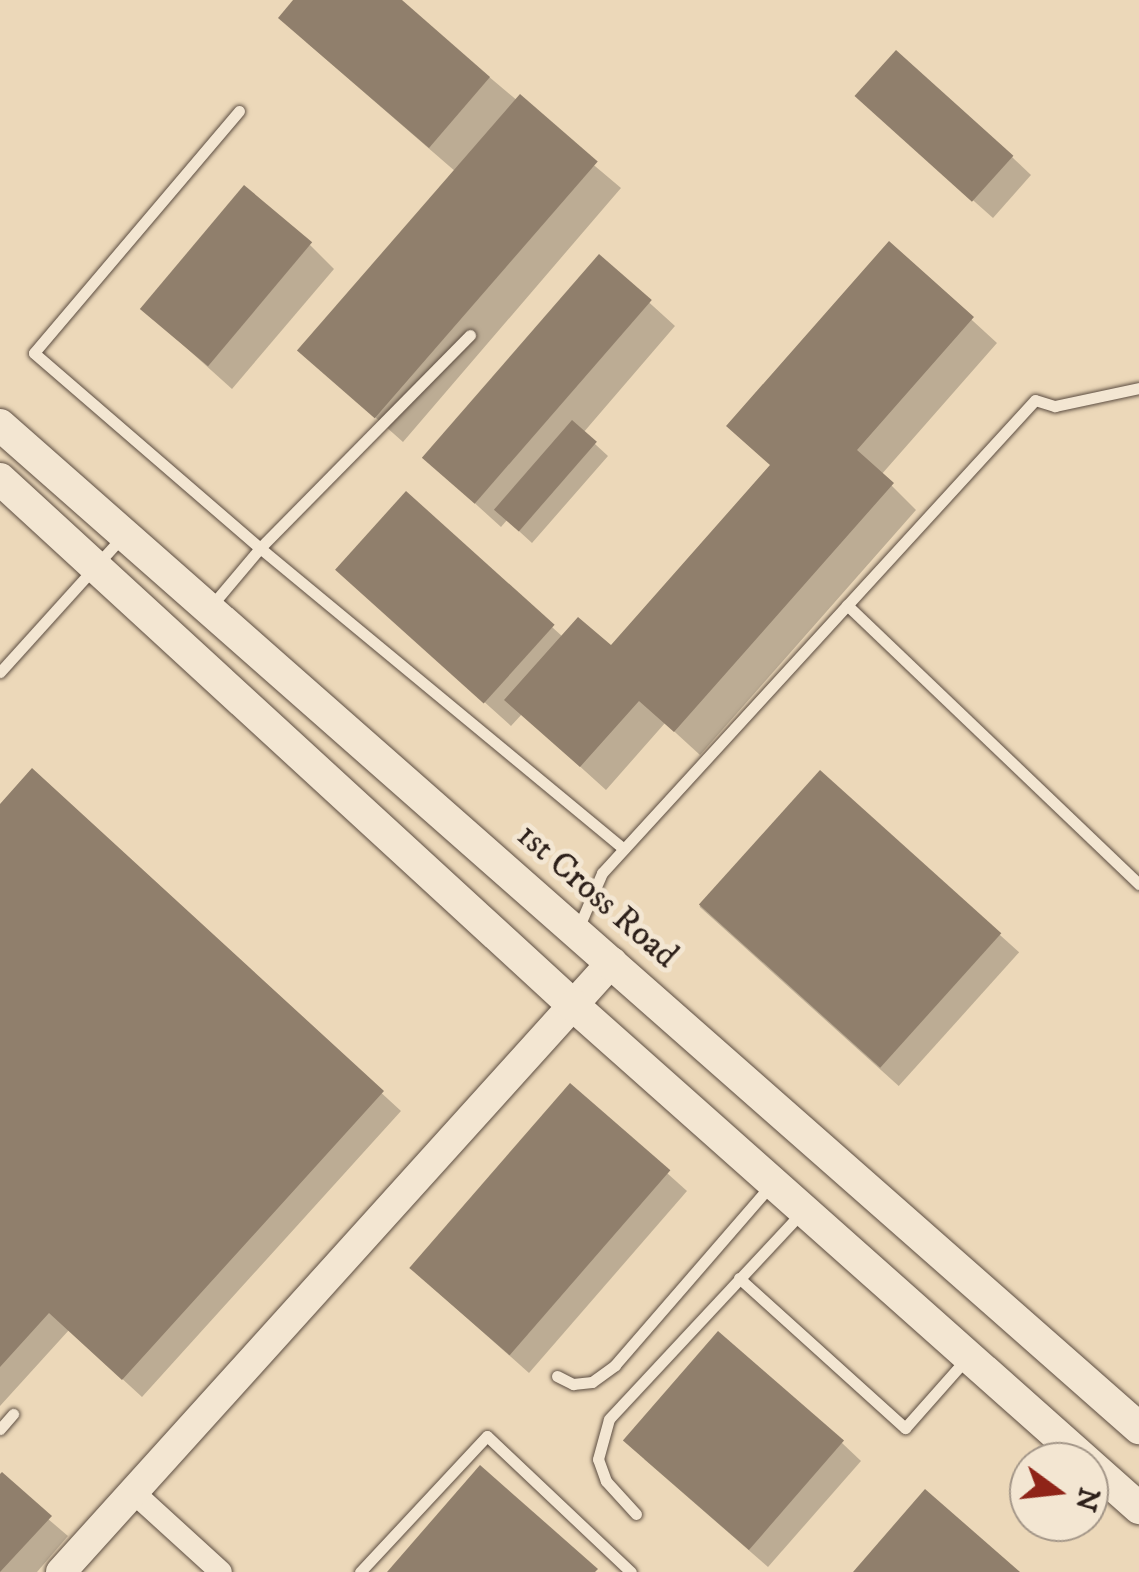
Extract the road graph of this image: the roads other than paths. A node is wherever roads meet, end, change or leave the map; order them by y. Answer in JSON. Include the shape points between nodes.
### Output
{"nodes":[{"id":1,"x":238,"y":111,"type":"dead end"},
{"id":2,"x":470,"y":336,"type":"dead end"},
{"id":3,"x":1139,"y":388,"type":"edge"},
{"id":4,"x":0,"y":425,"type":"edge"},
{"id":5,"x":0,"y":480,"type":"edge"},
{"id":6,"x":124,"y":534,"type":"junction"},
{"id":7,"x":260,"y":548,"type":"junction"},
{"id":8,"x":96,"y":564,"type":"junction"},
{"id":9,"x":847,"y":605,"type":"junction"},
{"id":10,"x":209,"y":608,"type":"junction"},
{"id":11,"x":0,"y":672,"type":"edge"},
{"id":12,"x":624,"y":849,"type":"junction"},
{"id":13,"x":1139,"y":884,"type":"edge"},
{"id":14,"x":576,"y":932,"type":"junction"},
{"id":15,"x":612,"y":962,"type":"junction"},
{"id":16,"x":574,"y":1006,"type":"junction"},
{"id":17,"x":773,"y":1182,"type":"junction"},
{"id":18,"x":804,"y":1210,"type":"junction"},
{"id":19,"x":740,"y":1278,"type":"junction"},
{"id":20,"x":971,"y":1353,"type":"junction"},
{"id":21,"x":558,"y":1376,"type":"dead end"},
{"id":22,"x":14,"y":1414,"type":"dead end"},
{"id":23,"x":1139,"y":1428,"type":"edge"},
{"id":24,"x":0,"y":1429,"type":"edge"},
{"id":25,"x":132,"y":1491,"type":"junction"},
{"id":26,"x":1139,"y":1508,"type":"edge"},
{"id":27,"x":636,"y":1514,"type":"dead end"},
{"id":28,"x":61,"y":1572,"type":"edge"},
{"id":29,"x":221,"y":1572,"type":"edge"},
{"id":30,"x":360,"y":1572,"type":"edge"},
{"id":31,"x":632,"y":1572,"type":"edge"}],
"edges":[{"from":1,"to":7,"type":"lane","via":[[34,352]]},
{"from":2,"to":7,"type":"lane"},
{"from":3,"to":9,"type":"lane","via":[[1055,406],[1035,400]]},
{"from":4,"to":6,"type":"main road","name":"1st Cross Road"},
{"from":5,"to":8,"type":"main road"},
{"from":6,"to":8,"type":"lane"},
{"from":6,"to":10,"type":"main road","name":"1st Cross Road"},
{"from":7,"to":10,"type":"lane"},
{"from":7,"to":12,"type":"lane"},
{"from":8,"to":11,"type":"lane"},
{"from":8,"to":16,"type":"main road"},
{"from":9,"to":12,"type":"lane"},
{"from":9,"to":13,"type":"lane"},
{"from":10,"to":14,"type":"main road","name":"1st Cross Road"},
{"from":12,"to":14,"type":"lane","via":[[602,873]]},
{"from":14,"to":15,"type":"main road","name":"1st Cross Road"},
{"from":15,"to":16,"type":"street"},
{"from":15,"to":23,"type":"main road","name":"1st Cross Road"},
{"from":16,"to":17,"type":"main road"},
{"from":16,"to":25,"type":"street"},
{"from":17,"to":18,"type":"main road"},
{"from":17,"to":21,"type":"lane","via":[[615,1365],[592,1382],[573,1384]]},
{"from":18,"to":19,"type":"lane"},
{"from":18,"to":20,"type":"main road"},
{"from":19,"to":20,"type":"lane","via":[[904,1428]]},
{"from":19,"to":27,"type":"lane","via":[[609,1419],[598,1459],[606,1481]]},
{"from":20,"to":26,"type":"main road"},
{"from":22,"to":24,"type":"lane"},
{"from":25,"to":28,"type":"street"},
{"from":25,"to":29,"type":"street"},
{"from":30,"to":31,"type":"lane","via":[[487,1436]]}]}
